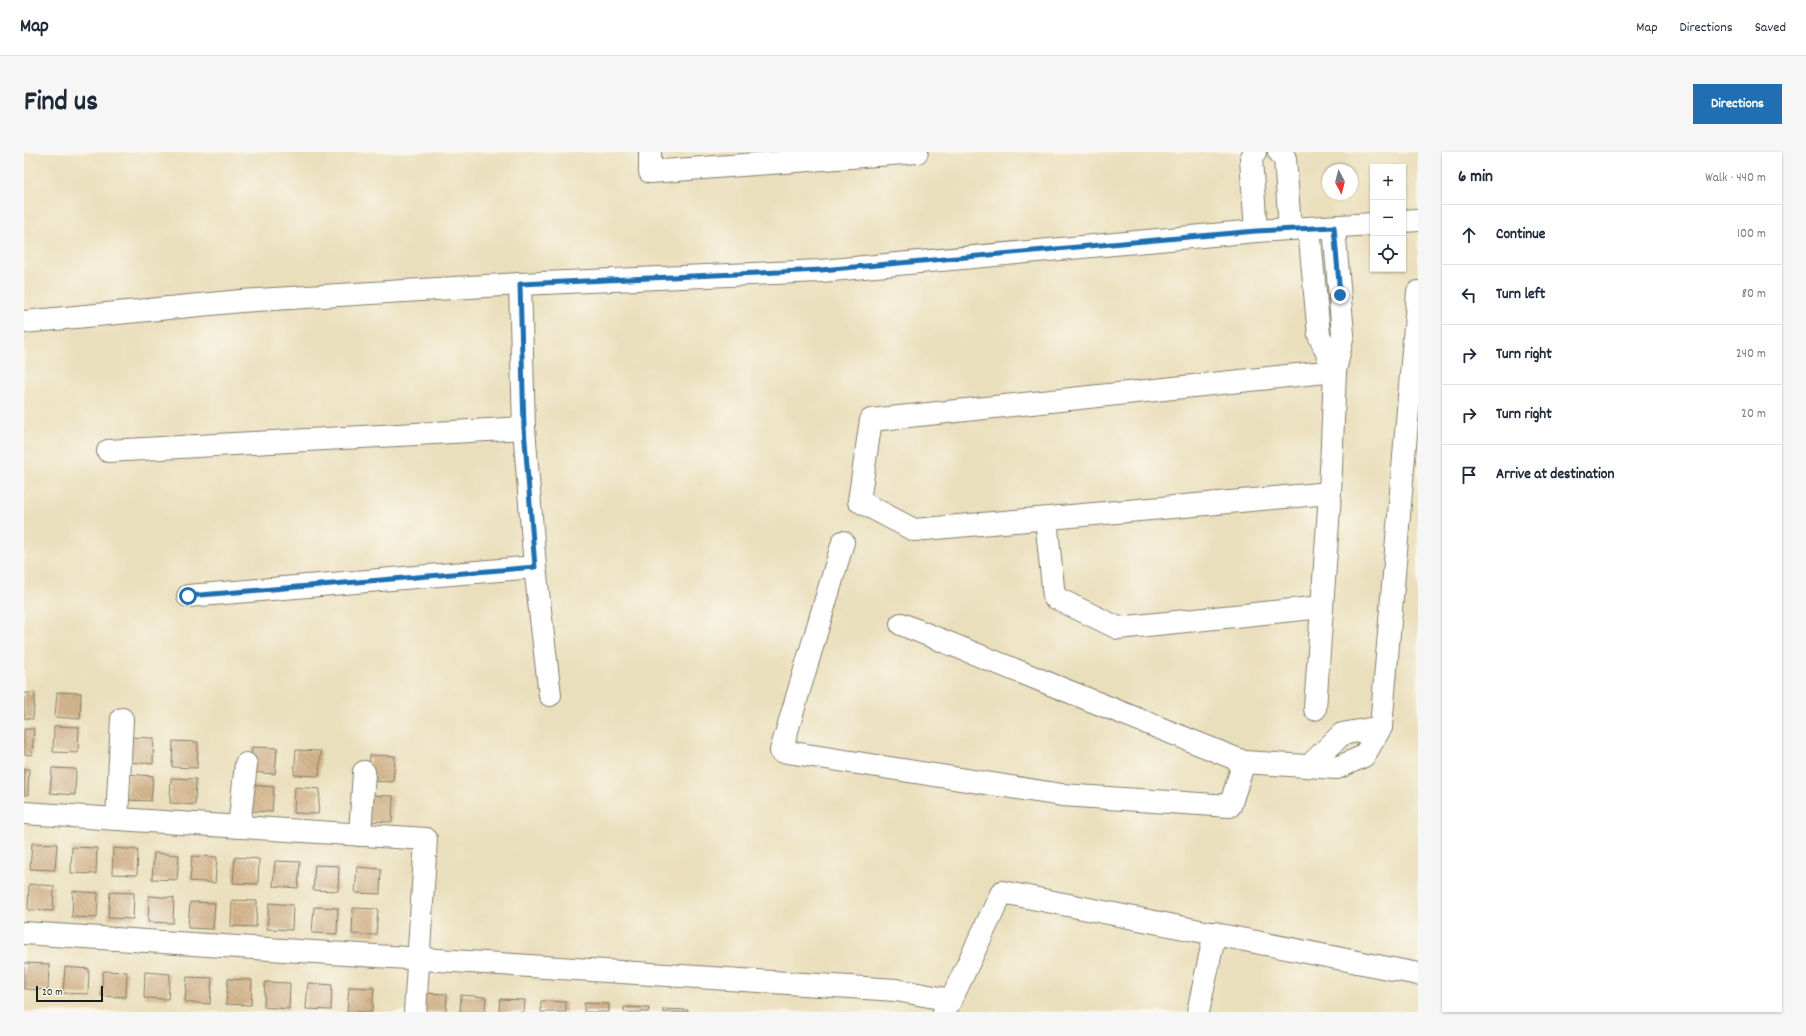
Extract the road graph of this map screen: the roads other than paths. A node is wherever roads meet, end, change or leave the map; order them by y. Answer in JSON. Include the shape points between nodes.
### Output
{"nodes":[{"id":1,"x":650,"y":152,"type":"edge"},
{"id":2,"x":917,"y":152,"type":"edge"},
{"id":3,"x":1255,"y":152,"type":"edge"},
{"id":4,"x":1279,"y":152,"type":"edge"},
{"id":5,"x":1418,"y":220,"type":"edge"},
{"id":6,"x":1406,"y":221,"type":"edge"},
{"id":7,"x":1370,"y":224,"type":"edge"},
{"id":8,"x":1334,"y":227,"type":"junction"},
{"id":9,"x":1300,"y":229,"type":"junction"},
{"id":10,"x":1256,"y":231,"type":"junction"},
{"id":11,"x":520,"y":284,"type":"junction"},
{"id":12,"x":1418,"y":292,"type":"edge"},
{"id":13,"x":24,"y":322,"type":"edge"},
{"id":14,"x":1335,"y":371,"type":"junction"},
{"id":15,"x":524,"y":428,"type":"junction"},
{"id":16,"x":108,"y":451,"type":"dead end"},
{"id":17,"x":1330,"y":493,"type":"junction"},
{"id":18,"x":1046,"y":519,"type":"junction"},
{"id":19,"x":843,"y":542,"type":"dead end"},
{"id":20,"x":535,"y":567,"type":"junction"},
{"id":21,"x":188,"y":596,"type":"dead end"},
{"id":22,"x":1322,"y":607,"type":"junction"},
{"id":23,"x":901,"y":624,"type":"dead end"},
{"id":24,"x":550,"y":695,"type":"dead end"},
{"id":25,"x":1315,"y":709,"type":"dead end"},
{"id":26,"x":122,"y":719,"type":"dead end"},
{"id":27,"x":1381,"y":727,"type":"junction"},
{"id":28,"x":1244,"y":762,"type":"junction"},
{"id":29,"x":246,"y":764,"type":"dead end"},
{"id":30,"x":1309,"y":766,"type":"junction"},
{"id":31,"x":364,"y":772,"type":"dead end"},
{"id":32,"x":24,"y":813,"type":"edge"},
{"id":33,"x":117,"y":819,"type":"junction"},
{"id":34,"x":238,"y":827,"type":"junction"},
{"id":35,"x":360,"y":835,"type":"junction"},
{"id":36,"x":24,"y":933,"type":"edge"},
{"id":37,"x":1216,"y":933,"type":"junction"},
{"id":38,"x":418,"y":958,"type":"junction"},
{"id":39,"x":1418,"y":974,"type":"edge"},
{"id":40,"x":949,"y":1008,"type":"edge"},
{"id":41,"x":415,"y":1012,"type":"edge"},
{"id":42,"x":1198,"y":1012,"type":"edge"}],
"edges":[{"from":1,"to":2,"type":"street","via":[[650,172]]},
{"from":3,"to":10,"type":"street","via":[[1251,159]]},
{"from":4,"to":9,"type":"street","via":[[1285,158]]},
{"from":5,"to":6,"type":"street"},
{"from":7,"to":8,"type":"street"},
{"from":8,"to":9,"type":"street"},
{"from":8,"to":14,"type":"street","via":[[1343,334]]},
{"from":9,"to":10,"type":"street"},
{"from":9,"to":14,"type":"street","via":[[1319,335]]},
{"from":10,"to":11,"type":"street","via":[[821,270]]},
{"from":11,"to":13,"type":"street","via":[[241,301]]},
{"from":11,"to":15,"type":"street"},
{"from":12,"to":27,"type":"street"},
{"from":14,"to":17,"type":"street"},
{"from":14,"to":18,"type":"street","via":[[871,420],[859,501],[914,530]]},
{"from":15,"to":16,"type":"street"},
{"from":15,"to":20,"type":"street"},
{"from":17,"to":18,"type":"street"},
{"from":17,"to":22,"type":"street"},
{"from":18,"to":22,"type":"street","via":[[1054,597],[1118,628]]},
{"from":19,"to":28,"type":"street","via":[[781,751],[1062,795],[1230,806]]},
{"from":20,"to":21,"type":"street"},
{"from":20,"to":24,"type":"street"},
{"from":22,"to":25,"type":"street"},
{"from":23,"to":28,"type":"street"},
{"from":26,"to":33,"type":"street"},
{"from":27,"to":30,"type":"street","via":[[1342,734]]},
{"from":27,"to":30,"type":"street","via":[[1364,756],[1337,768]]},
{"from":28,"to":30,"type":"street"},
{"from":29,"to":34,"type":"street"},
{"from":31,"to":35,"type":"street"},
{"from":32,"to":33,"type":"street"},
{"from":33,"to":34,"type":"street"},
{"from":34,"to":35,"type":"street"},
{"from":35,"to":38,"type":"street","via":[[426,839]]},
{"from":36,"to":38,"type":"street"},
{"from":37,"to":39,"type":"street"},
{"from":37,"to":40,"type":"street","via":[[1002,892]]},
{"from":37,"to":42,"type":"street"},
{"from":38,"to":40,"type":"street","via":[[896,990]]},
{"from":38,"to":41,"type":"street"}]}
